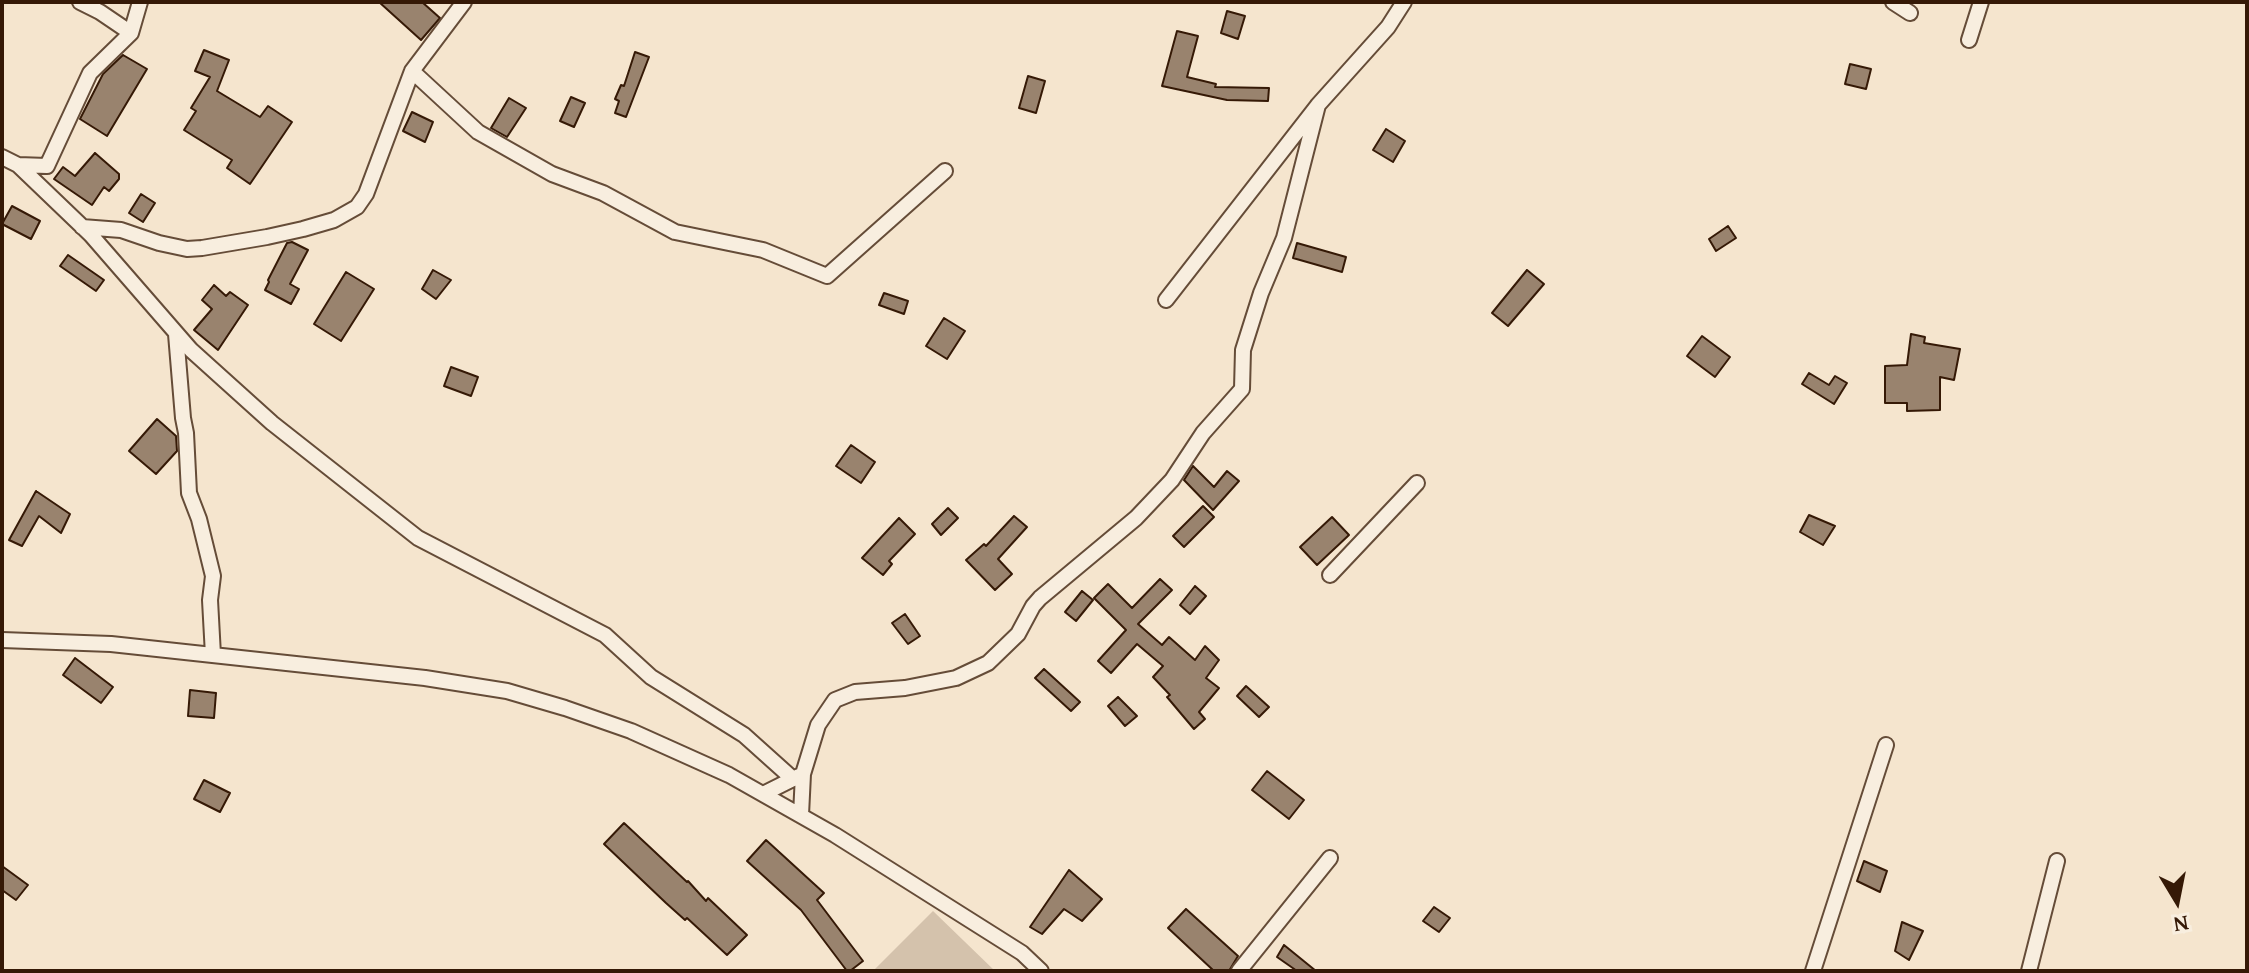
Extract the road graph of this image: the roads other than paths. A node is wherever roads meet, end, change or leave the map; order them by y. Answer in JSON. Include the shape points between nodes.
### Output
{"nodes":[{"id":1,"x":80,"y":2,"type":"edge"},
{"id":2,"x":140,"y":2,"type":"edge"},
{"id":3,"x":464,"y":2,"type":"edge"},
{"id":4,"x":1404,"y":2,"type":"edge"},
{"id":5,"x":1893,"y":2,"type":"edge"},
{"id":6,"x":1981,"y":2,"type":"edge"},
{"id":7,"x":1910,"y":13,"type":"dead end"},
{"id":8,"x":131,"y":33,"type":"junction"},
{"id":9,"x":1969,"y":40,"type":"dead end"},
{"id":10,"x":412,"y":71,"type":"junction"},
{"id":11,"x":1318,"y":105,"type":"junction"},
{"id":12,"x":2,"y":157,"type":"edge"},
{"id":13,"x":18,"y":165,"type":"junction"},
{"id":14,"x":945,"y":171,"type":"dead end"},
{"id":15,"x":82,"y":227,"type":"junction"},
{"id":16,"x":1166,"y":300,"type":"dead end"},
{"id":17,"x":176,"y":334,"type":"junction"},
{"id":18,"x":1417,"y":483,"type":"dead end"},
{"id":19,"x":1330,"y":575,"type":"dead end"},
{"id":20,"x":2,"y":640,"type":"edge"},
{"id":21,"x":213,"y":655,"type":"junction"},
{"id":22,"x":1886,"y":745,"type":"dead end"},
{"id":23,"x":798,"y":776,"type":"junction"},
{"id":24,"x":763,"y":794,"type":"junction"},
{"id":25,"x":801,"y":815,"type":"junction"},
{"id":26,"x":1330,"y":858,"type":"dead end"},
{"id":27,"x":2057,"y":861,"type":"dead end"},
{"id":28,"x":1041,"y":971,"type":"edge"},
{"id":29,"x":1239,"y":971,"type":"edge"},
{"id":30,"x":1813,"y":971,"type":"edge"},
{"id":31,"x":2029,"y":971,"type":"edge"}],
"edges":[{"from":1,"to":8,"type":"street"},
{"from":2,"to":8,"type":"street"},
{"from":3,"to":10,"type":"street"},
{"from":4,"to":11,"type":"street"},
{"from":5,"to":7,"type":"street"},
{"from":6,"to":9,"type":"street"},
{"from":8,"to":13,"type":"street","via":[[90,73],[47,166]]},
{"from":10,"to":14,"type":"street","via":[[478,132],[552,174],[603,193],[675,232],[763,250],[827,276]]},
{"from":10,"to":15,"type":"street","via":[[366,194],[357,207],[334,220],[187,249],[121,230]]},
{"from":11,"to":16,"type":"street"},
{"from":11,"to":23,"type":"street","via":[[1284,238],[1243,350],[1242,389],[1203,433],[1172,480],[1136,518],[1040,598],[1018,634],[988,663],[956,678],[855,692],[835,700],[818,725]]},
{"from":12,"to":13,"type":"street"},
{"from":13,"to":15,"type":"street"},
{"from":15,"to":17,"type":"street"},
{"from":17,"to":21,"type":"street","via":[[189,493],[213,576]]},
{"from":17,"to":23,"type":"street","via":[[272,423],[418,538],[605,635],[651,677]]},
{"from":18,"to":19,"type":"street"},
{"from":20,"to":21,"type":"street"},
{"from":21,"to":24,"type":"street","via":[[507,691],[631,731]]},
{"from":22,"to":30,"type":"street"},
{"from":23,"to":24,"type":"street"},
{"from":23,"to":25,"type":"street"},
{"from":24,"to":25,"type":"street"},
{"from":25,"to":28,"type":"street","via":[[1022,953]]},
{"from":26,"to":29,"type":"street"},
{"from":27,"to":31,"type":"street"}]}
